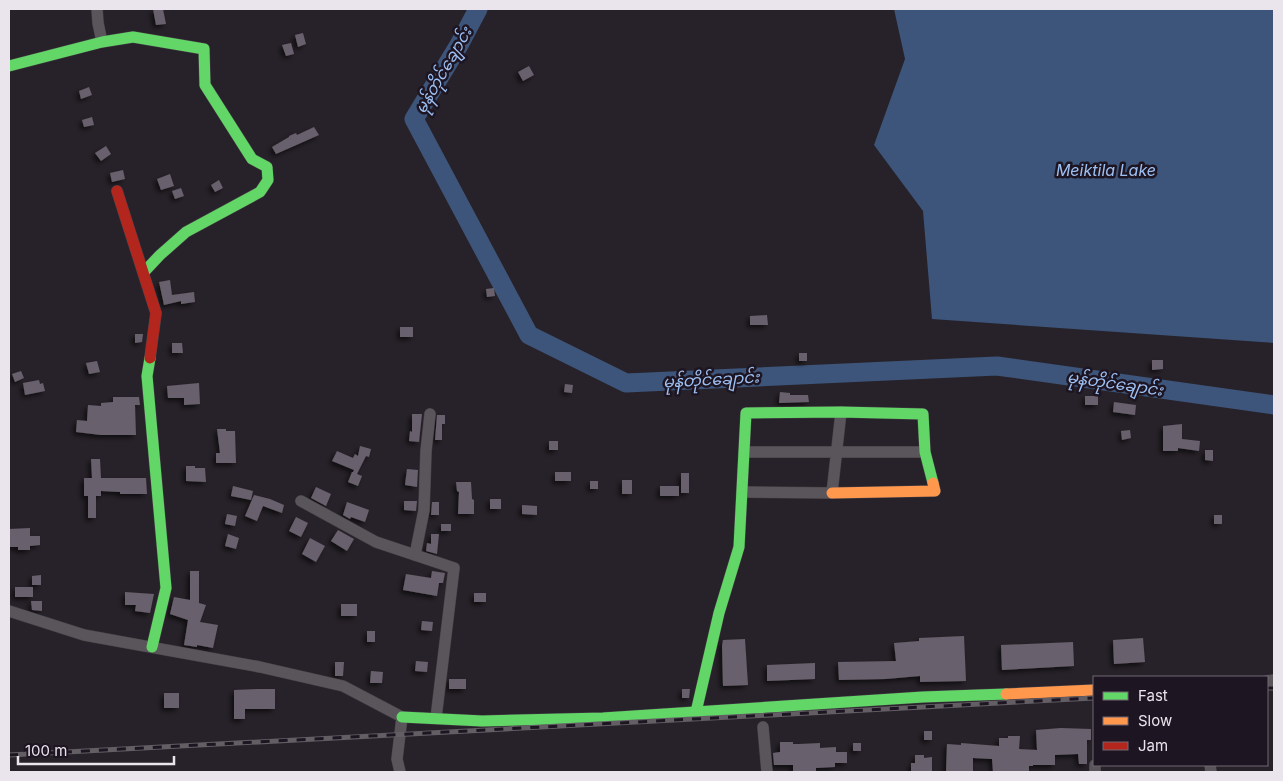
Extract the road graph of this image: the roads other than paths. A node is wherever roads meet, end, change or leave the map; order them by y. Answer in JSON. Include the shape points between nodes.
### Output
{"nodes":[{"id":1,"x":97,"y":9,"type":"edge"},
{"id":2,"x":102,"y":42,"type":"junction"},
{"id":3,"x":9,"y":66,"type":"edge"},
{"id":4,"x":117,"y":191,"type":"dead end"},
{"id":5,"x":144,"y":272,"type":"junction"},
{"id":6,"x":841,"y":412,"type":"junction"},
{"id":7,"x":430,"y":414,"type":"dead end"},
{"id":8,"x":744,"y":452,"type":"junction"},
{"id":9,"x":925,"y":452,"type":"junction"},
{"id":10,"x":836,"y":453,"type":"junction"},
{"id":11,"x":742,"y":492,"type":"junction"},
{"id":12,"x":832,"y":493,"type":"junction"},
{"id":13,"x":300,"y":501,"type":"dead end"},
{"id":14,"x":415,"y":556,"type":"junction"},
{"id":15,"x":9,"y":611,"type":"edge"},
{"id":16,"x":152,"y":648,"type":"junction"},
{"id":17,"x":1093,"y":690,"type":"edge"},
{"id":18,"x":696,"y":712,"type":"junction"},
{"id":19,"x":402,"y":717,"type":"junction"},
{"id":20,"x":436,"y":718,"type":"junction"},
{"id":21,"x":763,"y":727,"type":"dead end"},
{"id":22,"x":400,"y":772,"type":"edge"},
{"id":23,"x":767,"y":772,"type":"edge"}],
"edges":[{"from":1,"to":2,"type":"street"},
{"from":2,"to":3,"type":"street"},
{"from":2,"to":5,"type":"street","via":[[133,37],[204,49],[205,85],[252,159],[267,167],[268,180],[260,192],[186,232]]},
{"from":4,"to":5,"type":"street"},
{"from":5,"to":16,"type":"street","via":[[156,313],[147,376],[166,588]]},
{"from":6,"to":8,"type":"street","via":[[746,413]]},
{"from":6,"to":9,"type":"street","via":[[923,414]]},
{"from":6,"to":10,"type":"street"},
{"from":7,"to":14,"type":"street","via":[[424,510]]},
{"from":8,"to":10,"type":"street"},
{"from":8,"to":11,"type":"street"},
{"from":9,"to":10,"type":"street"},
{"from":9,"to":12,"type":"street","via":[[935,491]]},
{"from":10,"to":12,"type":"street"},
{"from":11,"to":12,"type":"street"},
{"from":11,"to":18,"type":"street","via":[[739,547],[719,613]]},
{"from":13,"to":14,"type":"street","via":[[376,542]]},
{"from":14,"to":20,"type":"street","via":[[454,568]]},
{"from":15,"to":16,"type":"street","via":[[84,635]]},
{"from":16,"to":19,"type":"street","via":[[343,686]]},
{"from":17,"to":18,"type":"street"},
{"from":18,"to":20,"type":"street","via":[[482,721]]},
{"from":19,"to":20,"type":"street"},
{"from":19,"to":22,"type":"street","via":[[397,759]]},
{"from":21,"to":23,"type":"street"}]}
